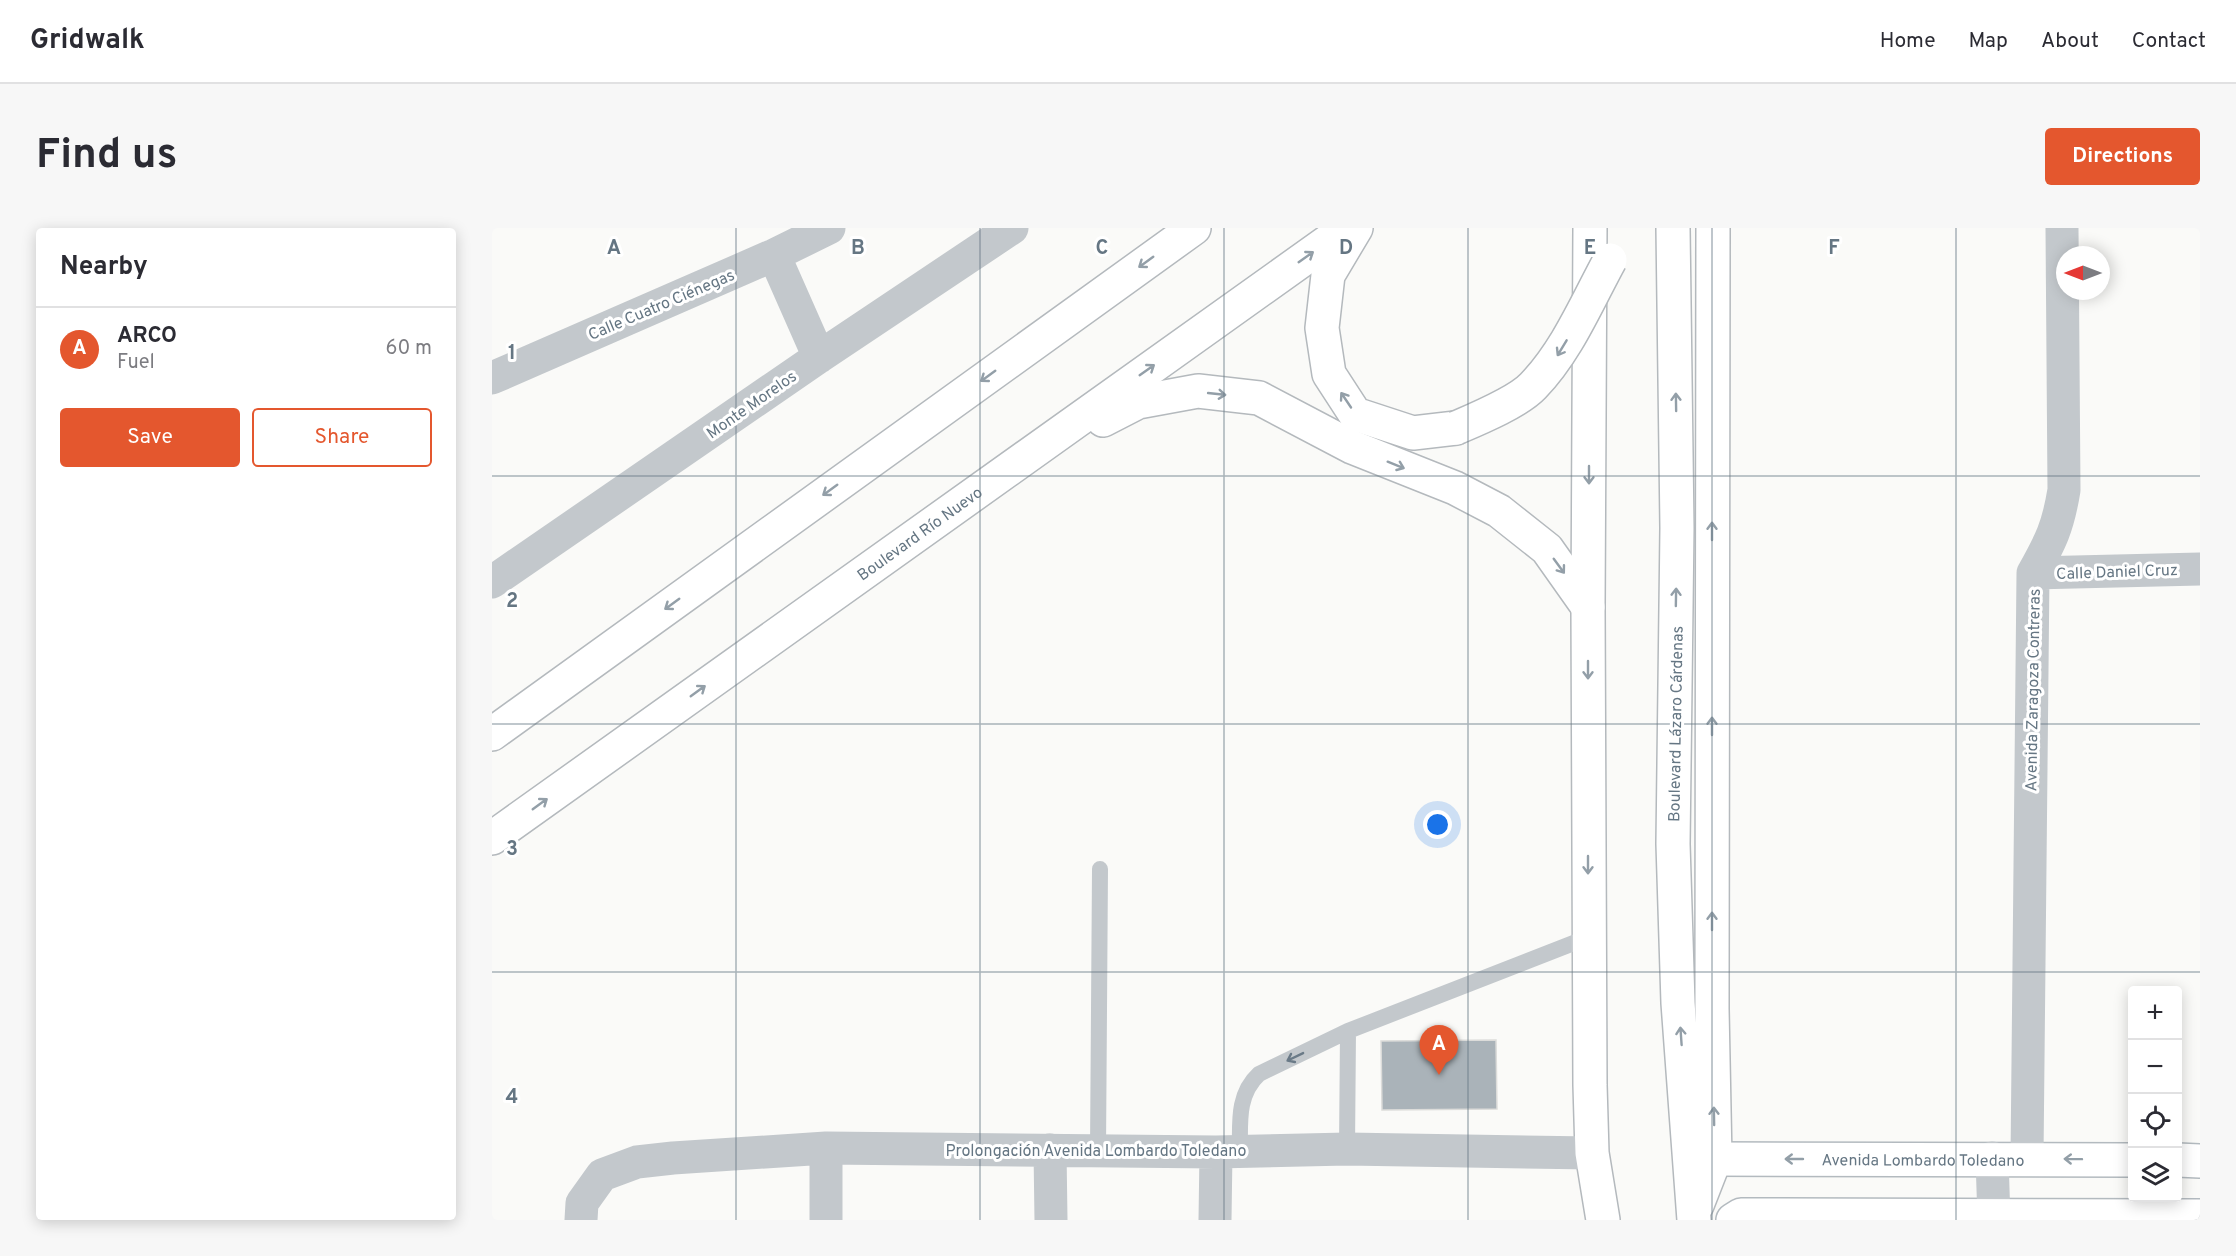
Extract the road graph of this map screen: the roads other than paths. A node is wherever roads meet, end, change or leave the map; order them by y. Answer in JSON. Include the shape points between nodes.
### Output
{"nodes":[{"id":1,"x":829,"y":228,"type":"edge"},
{"id":2,"x":1012,"y":228,"type":"edge"},
{"id":3,"x":1194,"y":228,"type":"edge"},
{"id":4,"x":1347,"y":228,"type":"edge"},
{"id":5,"x":1356,"y":228,"type":"edge"},
{"id":6,"x":1590,"y":228,"type":"edge"},
{"id":7,"x":1673,"y":228,"type":"edge"},
{"id":8,"x":1713,"y":228,"type":"edge"},
{"id":9,"x":2062,"y":228,"type":"edge"},
{"id":10,"x":1610,"y":244,"type":"edge"},
{"id":11,"x":774,"y":255,"type":"junction"},
{"id":12,"x":819,"y":357,"type":"junction"},
{"id":13,"x":492,"y":378,"type":"edge"},
{"id":14,"x":1008,"y":469,"type":"junction"},
{"id":15,"x":2200,"y":569,"type":"edge"},
{"id":16,"x":2033,"y":573,"type":"junction"},
{"id":17,"x":492,"y":582,"type":"edge"},
{"id":18,"x":1588,"y":607,"type":"junction"},
{"id":19,"x":492,"y":734,"type":"edge"},
{"id":20,"x":492,"y":838,"type":"edge"},
{"id":21,"x":1100,"y":869,"type":"dead end"},
{"id":22,"x":1588,"y":937,"type":"junction"},
{"id":23,"x":1348,"y":1031,"type":"junction"},
{"id":24,"x":826,"y":1148,"type":"junction"},
{"id":25,"x":1347,"y":1149,"type":"junction"},
{"id":26,"x":1050,"y":1150,"type":"junction"},
{"id":27,"x":1098,"y":1151,"type":"junction"},
{"id":28,"x":1228,"y":1151,"type":"junction"},
{"id":29,"x":1592,"y":1153,"type":"junction"},
{"id":30,"x":1992,"y":1158,"type":"junction"},
{"id":31,"x":2027,"y":1158,"type":"junction"},
{"id":32,"x":1715,"y":1159,"type":"junction"},
{"id":33,"x":2128,"y":1160,"type":"edge"},
{"id":34,"x":2182,"y":1160,"type":"edge"},
{"id":35,"x":2200,"y":1161,"type":"edge"},
{"id":36,"x":1694,"y":1216,"type":"edge"},
{"id":37,"x":2200,"y":1216,"type":"edge"},
{"id":38,"x":1994,"y":1218,"type":"edge"},
{"id":39,"x":581,"y":1220,"type":"edge"},
{"id":40,"x":826,"y":1220,"type":"edge"},
{"id":41,"x":1051,"y":1220,"type":"edge"},
{"id":42,"x":1215,"y":1220,"type":"edge"},
{"id":43,"x":1604,"y":1220,"type":"edge"},
{"id":44,"x":1733,"y":1220,"type":"edge"}],
"edges":[{"from":1,"to":11,"type":"street","name":"Calle Cuatro Ciénegas"},
{"from":2,"to":12,"type":"street","name":"Monte Morelos"},
{"from":3,"to":19,"type":"main road","one_way":true},
{"from":14,"to":4,"type":"main road","name":"Boulevard Río Nuevo","one_way":true},
{"from":10,"to":5,"type":"main road","one_way":true,"bridge":true,"via":[[1559,354],[1532,388],[1456,428],[1413,433],[1355,414],[1329,374],[1322,328],[1328,275]]},
{"from":6,"to":18,"type":"main road","one_way":true},
{"from":36,"to":7,"type":"main road","name":"Boulevard Lázaro Cárdenas","one_way":true,"via":[[1678,1003],[1673,844],[1677,528]]},
{"from":32,"to":8,"type":"main road","one_way":true},
{"from":9,"to":16,"type":"street","name":"Avenida Zaragoza Contreras","via":[[2064,490],[2053,538]]},
{"from":10,"to":43,"type":"main road","via":[[1610,839]]},
{"from":11,"to":12,"type":"street"},
{"from":11,"to":13,"type":"street","name":"Calle Cuatro Ciénegas"},
{"from":12,"to":17,"type":"street","name":"Monte Morelos"},
{"from":14,"to":18,"type":"main road","one_way":true,"via":[[1138,402],[1198,392],[1259,398],[1352,447],[1455,488],[1498,511],[1546,549]]},
{"from":20,"to":14,"type":"main road","name":"Boulevard Río Nuevo","one_way":true},
{"from":15,"to":16,"type":"street","name":"Calle Daniel Cruz"},
{"from":16,"to":31,"type":"street","name":"Avenida Zaragoza Contreras"},
{"from":18,"to":22,"type":"main road","one_way":true},
{"from":21,"to":27,"type":"lane"},
{"from":22,"to":23,"type":"lane"},
{"from":22,"to":29,"type":"main road"},
{"from":23,"to":25,"type":"lane"},
{"from":23,"to":28,"type":"lane","one_way":true,"via":[[1259,1074],[1249,1083]]},
{"from":24,"to":26,"type":"street","name":"Prolongación Avenida Lombardo Toledano"},
{"from":24,"to":39,"type":"street","name":"Prolongación Avenida Lombardo Toledano","via":[[637,1162],[602,1175],[582,1203]]},
{"from":24,"to":40,"type":"street"},
{"from":25,"to":28,"type":"street","name":"Prolongación Avenida Lombardo Toledano"},
{"from":25,"to":29,"type":"street","name":"Prolongación Avenida Lombardo Toledano"},
{"from":26,"to":27,"type":"street","name":"Prolongación Avenida Lombardo Toledano"},
{"from":26,"to":41,"type":"street"},
{"from":27,"to":28,"type":"street","name":"Prolongación Avenida Lombardo Toledano"},
{"from":28,"to":42,"type":"street"},
{"from":29,"to":43,"type":"main road"},
{"from":30,"to":31,"type":"main road","name":"Avenida Lombardo Toledano"},
{"from":30,"to":32,"type":"main road","name":"Avenida Lombardo Toledano","one_way":true},
{"from":30,"to":38,"type":"street"},
{"from":33,"to":31,"type":"main road","name":"Avenida Lombardo Toledano","one_way":true},
{"from":32,"to":36,"type":"main road"},
{"from":34,"to":35,"type":"main road"},
{"from":37,"to":38,"type":"main road"},
{"from":38,"to":44,"type":"main road","via":[[1741,1215]]}]}
